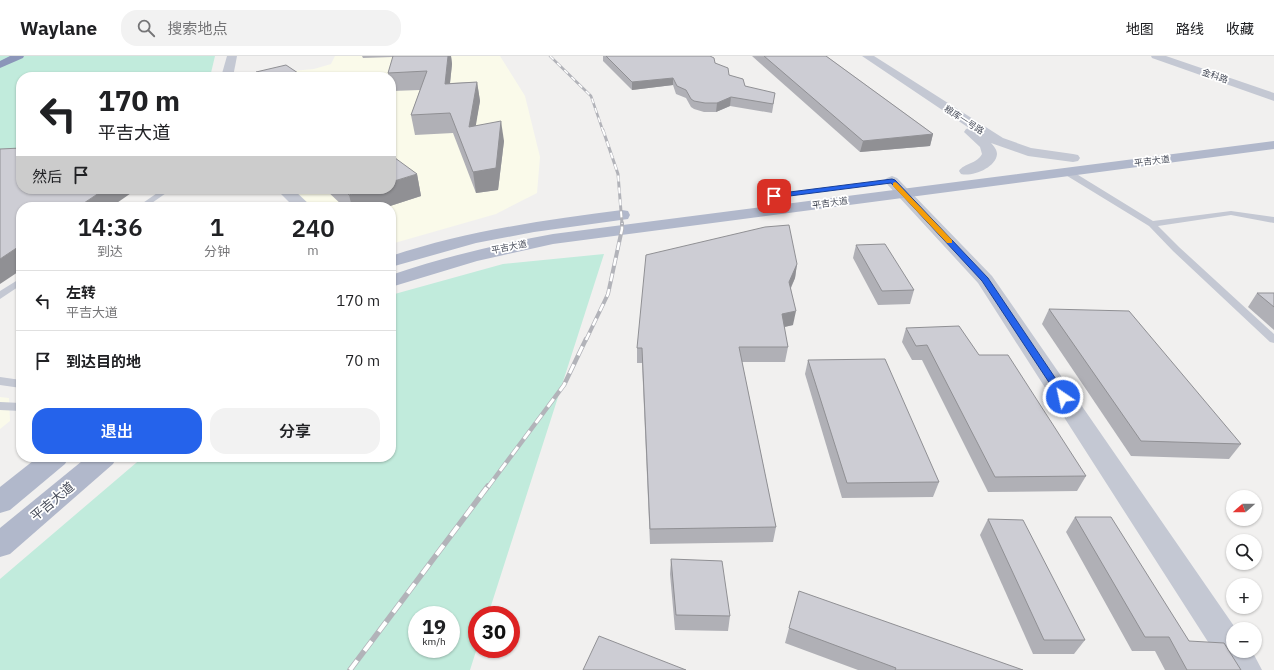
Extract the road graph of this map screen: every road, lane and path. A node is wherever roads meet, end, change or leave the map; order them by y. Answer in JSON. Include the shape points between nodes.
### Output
{"nodes":[{"id":1,"x":19,"y":56,"type":"edge"},
{"id":2,"x":232,"y":56,"type":"edge"},
{"id":3,"x":240,"y":56,"type":"edge"},
{"id":4,"x":857,"y":56,"type":"edge"},
{"id":5,"x":866,"y":56,"type":"edge"},
{"id":6,"x":1156,"y":56,"type":"edge"},
{"id":7,"x":0,"y":65,"type":"edge"},
{"id":8,"x":228,"y":72,"type":"edge"},
{"id":9,"x":236,"y":72,"type":"edge"},
{"id":10,"x":1274,"y":97,"type":"edge"},
{"id":11,"x":1274,"y":133,"type":"edge"},
{"id":12,"x":1274,"y":145,"type":"edge"},
{"id":13,"x":1073,"y":158,"type":"junction"},
{"id":14,"x":966,"y":171,"type":"junction"},
{"id":15,"x":1067,"y":172,"type":"junction"},
{"id":16,"x":899,"y":187,"type":"junction"},
{"id":17,"x":160,"y":194,"type":"edge"},
{"id":18,"x":275,"y":194,"type":"edge"},
{"id":19,"x":290,"y":194,"type":"edge"},
{"id":20,"x":148,"y":202,"type":"edge"},
{"id":21,"x":284,"y":202,"type":"edge"},
{"id":22,"x":298,"y":202,"type":"edge"},
{"id":23,"x":1274,"y":220,"type":"edge"},
{"id":24,"x":1152,"y":224,"type":"junction"},
{"id":25,"x":553,"y":232,"type":"junction"},
{"id":26,"x":396,"y":260,"type":"edge"},
{"id":27,"x":396,"y":279,"type":"edge"},
{"id":28,"x":16,"y":285,"type":"edge"},
{"id":29,"x":0,"y":296,"type":"edge"},
{"id":30,"x":1274,"y":340,"type":"edge"},
{"id":31,"x":0,"y":381,"type":"edge"},
{"id":32,"x":16,"y":383,"type":"edge"},
{"id":33,"x":0,"y":406,"type":"edge"},
{"id":34,"x":16,"y":407,"type":"edge"},
{"id":35,"x":50,"y":462,"type":"edge"},
{"id":36,"x":98,"y":462,"type":"edge"},
{"id":37,"x":0,"y":502,"type":"edge"},
{"id":38,"x":0,"y":545,"type":"edge"},
{"id":39,"x":1245,"y":670,"type":"edge"}],
"edges":[{"from":1,"to":7,"type":"highway"},
{"from":2,"to":8,"type":"street"},
{"from":3,"to":9,"type":"street"},
{"from":4,"to":14,"type":"street","name":"粮库一号路","via":[[984,142],[990,156],[986,162]]},
{"from":5,"to":13,"type":"street","name":"粮库一号路","via":[[998,141],[1028,152]]},
{"from":6,"to":10,"type":"street","name":"金科路"},
{"from":11,"to":13,"type":"main road","name":"平吉大道"},
{"from":12,"to":15,"type":"main road","name":"平吉大道"},
{"from":13,"to":14,"type":"main road","name":"平吉大道"},
{"from":14,"to":16,"type":"main road","name":"平吉大道"},
{"from":15,"to":16,"type":"main road","name":"平吉大道"},
{"from":15,"to":24,"type":"lane"},
{"from":16,"to":25,"type":"main road","name":"平吉大道"},
{"from":16,"to":39,"type":"street","via":[[985,280]]},
{"from":17,"to":20,"type":"lane"},
{"from":18,"to":21,"type":"street"},
{"from":19,"to":22,"type":"street"},
{"from":23,"to":24,"type":"lane","via":[[1231,213]]},
{"from":24,"to":30,"type":"lane"},
{"from":25,"to":26,"type":"main road","name":"平吉大道","via":[[497,233]]},
{"from":25,"to":27,"type":"main road","name":"平吉大道","via":[[505,248],[456,259]]},
{"from":28,"to":29,"type":"lane"},
{"from":31,"to":32,"type":"lane"},
{"from":33,"to":34,"type":"lane"},
{"from":35,"to":37,"type":"main road"},
{"from":36,"to":38,"type":"main road","name":"平吉大道"}]}
